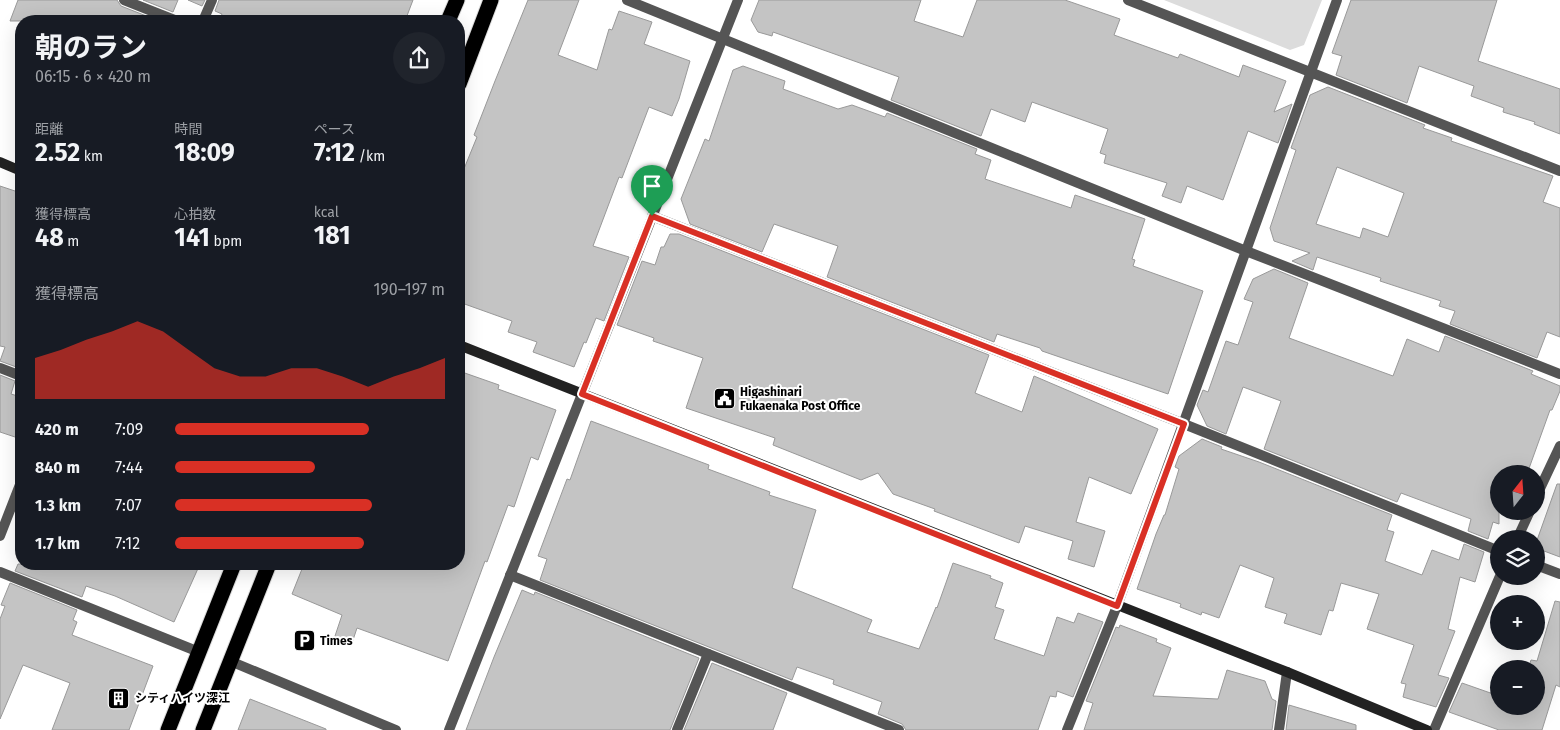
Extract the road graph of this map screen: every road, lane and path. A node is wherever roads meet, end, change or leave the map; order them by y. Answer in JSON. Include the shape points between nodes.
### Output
{"nodes":[{"id":1,"x":124,"y":0,"type":"edge"},
{"id":2,"x":212,"y":0,"type":"edge"},
{"id":3,"x":457,"y":0,"type":"edge"},
{"id":4,"x":491,"y":0,"type":"edge"},
{"id":5,"x":627,"y":0,"type":"edge"},
{"id":6,"x":738,"y":0,"type":"edge"},
{"id":7,"x":1128,"y":0,"type":"edge"},
{"id":8,"x":1337,"y":0,"type":"edge"},
{"id":9,"x":162,"y":15,"type":"edge"},
{"id":10,"x":206,"y":15,"type":"edge"},
{"id":11,"x":451,"y":15,"type":"edge"},
{"id":12,"x":722,"y":38,"type":"junction"},
{"id":13,"x":465,"y":68,"type":"edge"},
{"id":14,"x":1312,"y":72,"type":"junction"},
{"id":15,"x":0,"y":162,"type":"edge"},
{"id":16,"x":15,"y":168,"type":"edge"},
{"id":17,"x":1560,"y":171,"type":"edge"},
{"id":18,"x":652,"y":216,"type":"junction"},
{"id":19,"x":1246,"y":251,"type":"junction"},
{"id":20,"x":465,"y":347,"type":"edge"},
{"id":21,"x":0,"y":368,"type":"edge"},
{"id":22,"x":15,"y":374,"type":"edge"},
{"id":23,"x":1560,"y":374,"type":"edge"},
{"id":24,"x":582,"y":394,"type":"junction"},
{"id":25,"x":1184,"y":424,"type":"junction"},
{"id":26,"x":1560,"y":446,"type":"edge"},
{"id":27,"x":1545,"y":478,"type":"edge"},
{"id":28,"x":15,"y":497,"type":"edge"},
{"id":29,"x":0,"y":536,"type":"edge"},
{"id":30,"x":1490,"y":547,"type":"edge"},
{"id":31,"x":1545,"y":568,"type":"edge"},
{"id":32,"x":232,"y":570,"type":"edge"},
{"id":33,"x":267,"y":570,"type":"edge"},
{"id":34,"x":0,"y":572,"type":"edge"},
{"id":35,"x":1560,"y":574,"type":"edge"},
{"id":36,"x":510,"y":575,"type":"junction"},
{"id":37,"x":1496,"y":585,"type":"edge"},
{"id":38,"x":1117,"y":606,"type":"junction"},
{"id":39,"x":199,"y":652,"type":"junction"},
{"id":40,"x":708,"y":654,"type":"junction"},
{"id":41,"x":230,"y":661,"type":"junction"},
{"id":42,"x":1287,"y":672,"type":"junction"},
{"id":43,"x":168,"y":730,"type":"edge"},
{"id":44,"x":203,"y":730,"type":"edge"},
{"id":45,"x":396,"y":730,"type":"edge"},
{"id":46,"x":449,"y":730,"type":"edge"},
{"id":47,"x":677,"y":730,"type":"edge"},
{"id":48,"x":898,"y":730,"type":"edge"},
{"id":49,"x":1067,"y":730,"type":"edge"},
{"id":50,"x":1279,"y":730,"type":"edge"},
{"id":51,"x":1427,"y":730,"type":"edge"},
{"id":52,"x":1434,"y":730,"type":"edge"}],
"edges":[{"from":1,"to":9,"type":"street"},
{"from":2,"to":10,"type":"street"},
{"from":3,"to":11,"type":"highway"},
{"from":4,"to":13,"type":"highway"},
{"from":5,"to":12,"type":"street"},
{"from":6,"to":12,"type":"street"},
{"from":7,"to":14,"type":"street"},
{"from":8,"to":14,"type":"street"},
{"from":12,"to":18,"type":"street"},
{"from":12,"to":19,"type":"street"},
{"from":14,"to":17,"type":"street"},
{"from":14,"to":19,"type":"street"},
{"from":15,"to":16,"type":"street"},
{"from":18,"to":24,"type":"street"},
{"from":18,"to":25,"type":"street"},
{"from":19,"to":23,"type":"street"},
{"from":19,"to":25,"type":"street"},
{"from":20,"to":24,"type":"street"},
{"from":21,"to":22,"type":"street"},
{"from":24,"to":36,"type":"street"},
{"from":24,"to":38,"type":"street"},
{"from":25,"to":30,"type":"street"},
{"from":25,"to":38,"type":"street"},
{"from":26,"to":27,"type":"street"},
{"from":28,"to":29,"type":"street"},
{"from":31,"to":35,"type":"street"},
{"from":32,"to":39,"type":"highway"},
{"from":33,"to":41,"type":"highway"},
{"from":34,"to":39,"type":"street"},
{"from":36,"to":40,"type":"street"},
{"from":36,"to":46,"type":"street"},
{"from":37,"to":52,"type":"street"},
{"from":38,"to":42,"type":"street"},
{"from":38,"to":49,"type":"street"},
{"from":39,"to":43,"type":"highway"},
{"from":40,"to":47,"type":"street"},
{"from":40,"to":48,"type":"street"},
{"from":41,"to":44,"type":"highway"},
{"from":41,"to":45,"type":"street"},
{"from":42,"to":50,"type":"street"},
{"from":42,"to":51,"type":"street"}]}
